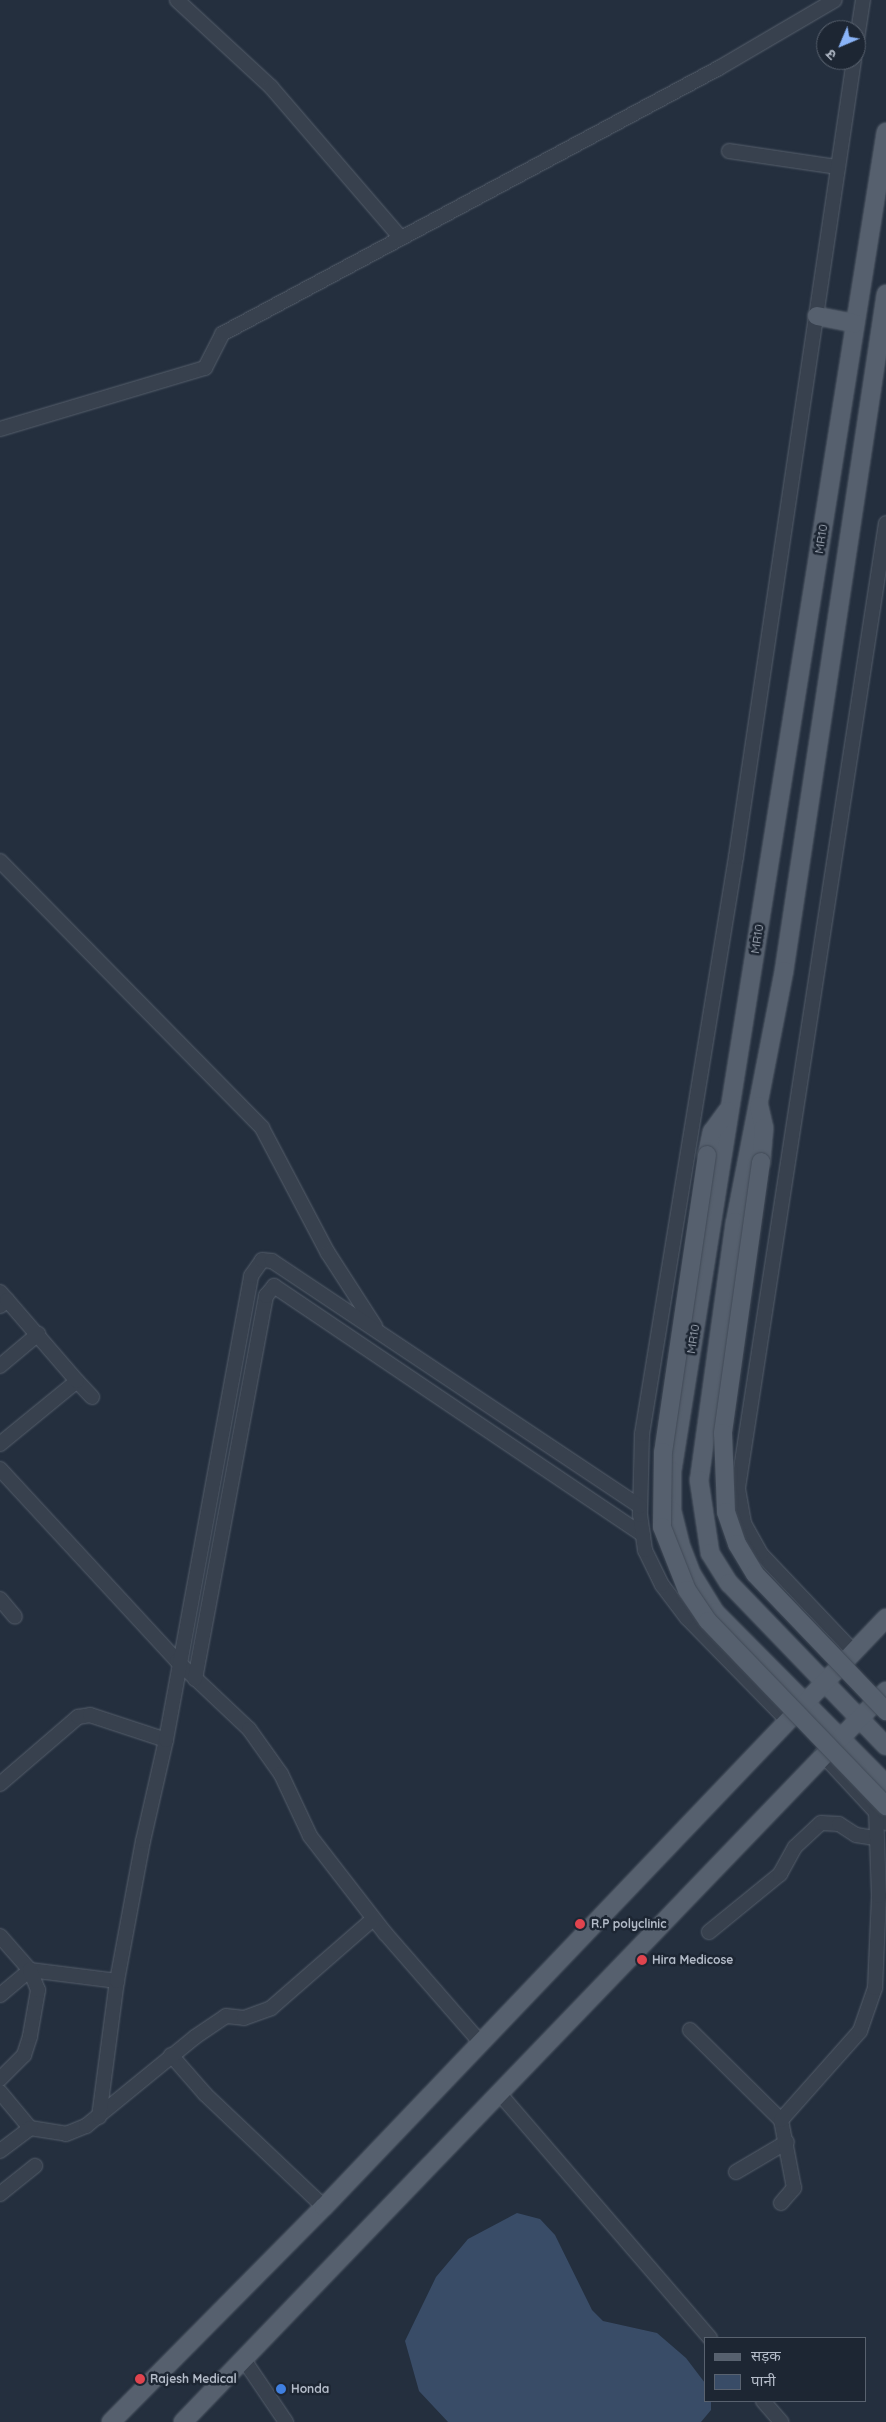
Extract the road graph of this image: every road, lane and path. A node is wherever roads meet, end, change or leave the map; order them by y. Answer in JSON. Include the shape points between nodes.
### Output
{"nodes":[{"id":1,"x":177,"y":0,"type":"edge"},
{"id":2,"x":835,"y":0,"type":"edge"},
{"id":3,"x":863,"y":0,"type":"edge"},
{"id":4,"x":860,"y":20,"type":"edge"},
{"id":5,"x":853,"y":70,"type":"edge"},
{"id":6,"x":886,"y":132,"type":"edge"},
{"id":7,"x":729,"y":151,"type":"dead end"},
{"id":8,"x":838,"y":167,"type":"junction"},
{"id":9,"x":400,"y":237,"type":"junction"},
{"id":10,"x":886,"y":294,"type":"edge"},
{"id":11,"x":817,"y":316,"type":"junction"},
{"id":12,"x":854,"y":323,"type":"junction"},
{"id":13,"x":0,"y":429,"type":"edge"},
{"id":14,"x":886,"y":524,"type":"edge"},
{"id":15,"x":0,"y":862,"type":"edge"},
{"id":16,"x":757,"y":1098,"type":"junction"},
{"id":17,"x":730,"y":1108,"type":"junction"},
{"id":18,"x":2,"y":1299,"type":"edge"},
{"id":19,"x":378,"y":1332,"type":"junction"},
{"id":20,"x":38,"y":1334,"type":"junction"},
{"id":21,"x":0,"y":1366,"type":"edge"},
{"id":22,"x":396,"y":1368,"type":"junction"},
{"id":23,"x":77,"y":1381,"type":"junction"},
{"id":24,"x":92,"y":1397,"type":"dead end"},
{"id":25,"x":0,"y":1444,"type":"edge"},
{"id":26,"x":2,"y":1477,"type":"edge"},
{"id":27,"x":640,"y":1506,"type":"junction"},
{"id":28,"x":643,"y":1536,"type":"junction"},
{"id":29,"x":0,"y":1599,"type":"edge"},
{"id":30,"x":14,"y":1617,"type":"dead end"},
{"id":31,"x":886,"y":1618,"type":"edge"},
{"id":32,"x":854,"y":1652,"type":"junction"},
{"id":33,"x":177,"y":1661,"type":"junction"},
{"id":34,"x":195,"y":1679,"type":"junction"},
{"id":35,"x":826,"y":1681,"type":"junction"},
{"id":36,"x":886,"y":1691,"type":"edge"},
{"id":37,"x":804,"y":1704,"type":"junction"},
{"id":38,"x":886,"y":1711,"type":"edge"},
{"id":39,"x":860,"y":1716,"type":"junction"},
{"id":40,"x":788,"y":1721,"type":"junction"},
{"id":41,"x":838,"y":1738,"type":"junction"},
{"id":42,"x":166,"y":1740,"type":"junction"},
{"id":43,"x":886,"y":1746,"type":"edge"},
{"id":44,"x":822,"y":1754,"type":"junction"},
{"id":45,"x":0,"y":1784,"type":"edge"},
{"id":46,"x":886,"y":1784,"type":"edge"},
{"id":47,"x":881,"y":1809,"type":"edge"},
{"id":48,"x":886,"y":1823,"type":"edge"},
{"id":49,"x":874,"y":1838,"type":"junction"},
{"id":50,"x":373,"y":1919,"type":"junction"},
{"id":51,"x":709,"y":1932,"type":"dead end"},
{"id":52,"x":0,"y":1936,"type":"edge"},
{"id":53,"x":30,"y":1970,"type":"junction"},
{"id":54,"x":117,"y":1981,"type":"junction"},
{"id":55,"x":0,"y":1995,"type":"edge"},
{"id":56,"x":690,"y":2030,"type":"dead end"},
{"id":57,"x":480,"y":2042,"type":"junction"},
{"id":58,"x":171,"y":2055,"type":"junction"},
{"id":59,"x":0,"y":2079,"type":"edge"},
{"id":60,"x":0,"y":2092,"type":"edge"},
{"id":61,"x":500,"y":2094,"type":"junction"},
{"id":62,"x":100,"y":2117,"type":"junction"},
{"id":63,"x":781,"y":2120,"type":"junction"},
{"id":64,"x":30,"y":2128,"type":"junction"},
{"id":65,"x":786,"y":2142,"type":"junction"},
{"id":66,"x":0,"y":2150,"type":"edge"},
{"id":67,"x":34,"y":2166,"type":"dead end"},
{"id":68,"x":736,"y":2172,"type":"dead end"},
{"id":69,"x":0,"y":2194,"type":"edge"},
{"id":70,"x":781,"y":2204,"type":"dead end"},
{"id":71,"x":324,"y":2207,"type":"junction"},
{"id":72,"x":709,"y":2337,"type":"edge"},
{"id":73,"x":244,"y":2360,"type":"junction"},
{"id":74,"x":764,"y":2402,"type":"edge"},
{"id":75,"x":111,"y":2422,"type":"edge"},
{"id":76,"x":183,"y":2422,"type":"edge"},
{"id":77,"x":286,"y":2422,"type":"edge"},
{"id":78,"x":781,"y":2422,"type":"edge"}],
"edges":[{"from":1,"to":9,"type":"street","via":[[271,87]]},
{"from":2,"to":9,"type":"street","via":[[710,72]]},
{"from":3,"to":4,"type":"street"},
{"from":5,"to":8,"type":"street"},
{"from":6,"to":12,"type":"main road","name":"MR10"},
{"from":7,"to":8,"type":"street"},
{"from":8,"to":11,"type":"street"},
{"from":9,"to":13,"type":"street","via":[[222,334],[206,368]]},
{"from":10,"to":16,"type":"main road","name":"MR10","via":[[784,971]]},
{"from":11,"to":12,"type":"main road"},
{"from":11,"to":27,"type":"street","via":[[681,1212],[642,1434]]},
{"from":12,"to":17,"type":"main road","name":"MR10"},
{"from":14,"to":32,"type":"street","via":[[738,1488],[744,1523],[761,1554]]},
{"from":15,"to":19,"type":"street","via":[[262,1128],[328,1253]]},
{"from":16,"to":35,"type":"main road","name":"MR10","via":[[714,1356],[699,1480],[702,1522],[710,1553],[729,1583]]},
{"from":16,"to":38,"type":"main road","bridge":true,"via":[[764,1128],[723,1433],[726,1512],[737,1544],[755,1574]]},
{"from":17,"to":37,"type":"main road","name":"MR10","via":[[672,1471],[672,1511],[690,1573],[715,1612]]},
{"from":17,"to":47,"type":"main road","bridge":true,"via":[[712,1132],[707,1155],[663,1452],[658,1500],[662,1527],[687,1590],[708,1621]]},
{"from":18,"to":20,"type":"street"},
{"from":19,"to":22,"type":"street"},
{"from":19,"to":27,"type":"street"},
{"from":19,"to":33,"type":"street","via":[[272,1261],[262,1260],[251,1276]]},
{"from":20,"to":21,"type":"street"},
{"from":20,"to":23,"type":"street"},
{"from":22,"to":28,"type":"street"},
{"from":22,"to":34,"type":"street","via":[[274,1286],[266,1296]]},
{"from":23,"to":24,"type":"street"},
{"from":23,"to":25,"type":"street"},
{"from":26,"to":33,"type":"street"},
{"from":27,"to":28,"type":"street"},
{"from":28,"to":40,"type":"street","via":[[662,1585],[687,1618]]},
{"from":29,"to":30,"type":"street"},
{"from":31,"to":32,"type":"main road"},
{"from":32,"to":35,"type":"main road"},
{"from":33,"to":34,"type":"street"},
{"from":33,"to":42,"type":"street"},
{"from":34,"to":50,"type":"street","via":[[249,1729],[281,1774],[310,1836]]},
{"from":35,"to":37,"type":"main road"},
{"from":35,"to":39,"type":"main road","name":"MR10"},
{"from":36,"to":39,"type":"main road"},
{"from":37,"to":40,"type":"main road"},
{"from":37,"to":41,"type":"main road","name":"MR10"},
{"from":39,"to":41,"type":"main road"},
{"from":39,"to":43,"type":"main road","name":"MR10"},
{"from":40,"to":57,"type":"main road"},
{"from":41,"to":44,"type":"main road"},
{"from":41,"to":46,"type":"main road","name":"MR10"},
{"from":42,"to":45,"type":"street","via":[[90,1715],[78,1717]]},
{"from":42,"to":54,"type":"street"},
{"from":44,"to":47,"type":"street"},
{"from":44,"to":61,"type":"main road"},
{"from":47,"to":48,"type":"street"},
{"from":47,"to":49,"type":"street"},
{"from":49,"to":51,"type":"street","via":[[856,1836],[838,1824],[821,1824],[796,1847],[780,1874]]},
{"from":49,"to":63,"type":"street","via":[[879,1896],[875,1988],[868,2012],[849,2045]]},
{"from":50,"to":57,"type":"street"},
{"from":50,"to":58,"type":"street","via":[[271,2008],[244,2018],[226,2016]]},
{"from":52,"to":53,"type":"street"},
{"from":53,"to":54,"type":"street"},
{"from":53,"to":55,"type":"street"},
{"from":53,"to":59,"type":"street","via":[[38,1990],[30,2036],[24,2055]]},
{"from":54,"to":62,"type":"street"},
{"from":56,"to":63,"type":"street"},
{"from":57,"to":71,"type":"main road"},
{"from":58,"to":62,"type":"street"},
{"from":58,"to":71,"type":"street","via":[[205,2094]]},
{"from":60,"to":64,"type":"street"},
{"from":61,"to":72,"type":"street"},
{"from":61,"to":73,"type":"main road"},
{"from":62,"to":64,"type":"street","via":[[66,2134]]},
{"from":63,"to":65,"type":"street"},
{"from":64,"to":66,"type":"street"},
{"from":65,"to":68,"type":"street"},
{"from":65,"to":70,"type":"street","via":[[794,2188]]},
{"from":67,"to":69,"type":"street"},
{"from":71,"to":75,"type":"main road"},
{"from":73,"to":76,"type":"main road"},
{"from":73,"to":77,"type":"street"},
{"from":74,"to":78,"type":"street"}]}
